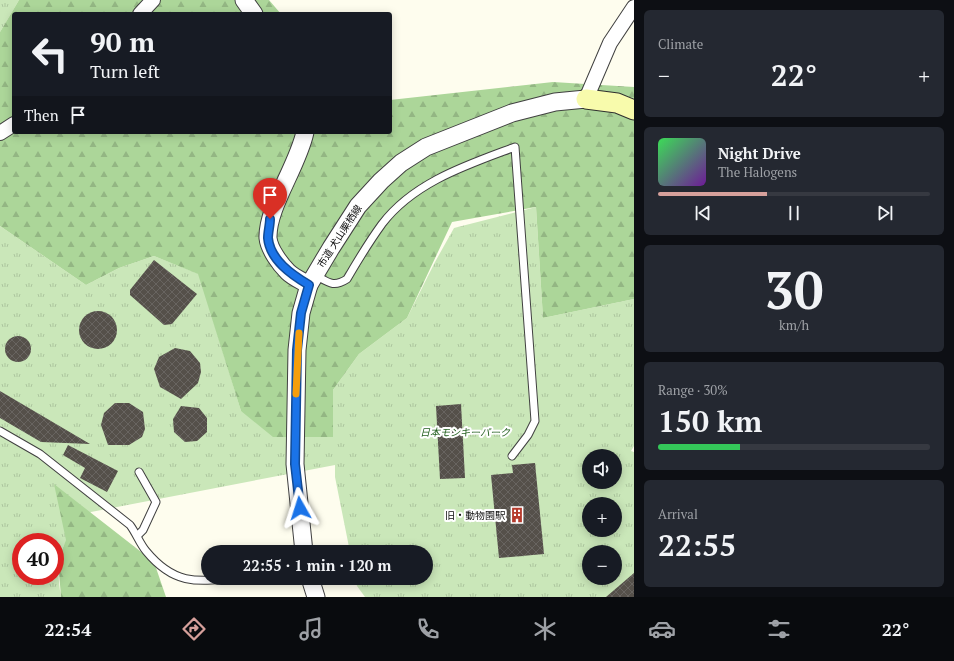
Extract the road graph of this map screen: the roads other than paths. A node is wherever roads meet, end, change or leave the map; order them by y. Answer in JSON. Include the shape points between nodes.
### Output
{"nodes":[{"id":1,"x":153,"y":0,"type":"edge"},
{"id":2,"x":244,"y":0,"type":"edge"},
{"id":3,"x":634,"y":7,"type":"edge"},
{"id":4,"x":142,"y":12,"type":"edge"},
{"id":5,"x":253,"y":12,"type":"edge"},
{"id":6,"x":586,"y":99,"type":"junction"},
{"id":7,"x":634,"y":110,"type":"edge"},
{"id":8,"x":12,"y":125,"type":"edge"},
{"id":9,"x":0,"y":133,"type":"edge"},
{"id":10,"x":305,"y":134,"type":"edge"},
{"id":11,"x":312,"y":280,"type":"junction"},
{"id":12,"x":0,"y":431,"type":"edge"},
{"id":13,"x":512,"y":456,"type":"dead end"},
{"id":14,"x":139,"y":472,"type":"dead end"},
{"id":15,"x":138,"y":535,"type":"junction"},
{"id":16,"x":303,"y":545,"type":"edge"},
{"id":17,"x":201,"y":581,"type":"edge"},
{"id":18,"x":312,"y":585,"type":"edge"},
{"id":19,"x":316,"y":597,"type":"edge"}],
"edges":[{"from":1,"to":4,"type":"street"},
{"from":2,"to":5,"type":"street"},
{"from":3,"to":6,"type":"street","via":[[610,43]]},
{"from":6,"to":7,"type":"main road","via":[[617,103]]},
{"from":6,"to":11,"type":"street","name":"市道 犬山栗栖線","via":[[555,102],[512,113],[426,147],[401,163],[358,206]]},
{"from":8,"to":9,"type":"street"},
{"from":10,"to":11,"type":"street","via":[[302,147],[270,219],[268,239],[275,255],[288,273]]},
{"from":11,"to":13,"type":"lane","via":[[339,284],[347,279],[383,223],[402,203],[444,175],[515,147],[535,421]]},
{"from":11,"to":16,"type":"street","name":"市道 犬山栗栖線","via":[[301,313],[297,350],[295,464]]},
{"from":12,"to":15,"type":"lane","via":[[40,454],[130,525]]},
{"from":14,"to":15,"type":"lane","via":[[156,502]]},
{"from":15,"to":17,"type":"lane","via":[[145,550],[164,570],[181,579]]},
{"from":18,"to":19,"type":"street"}]}
